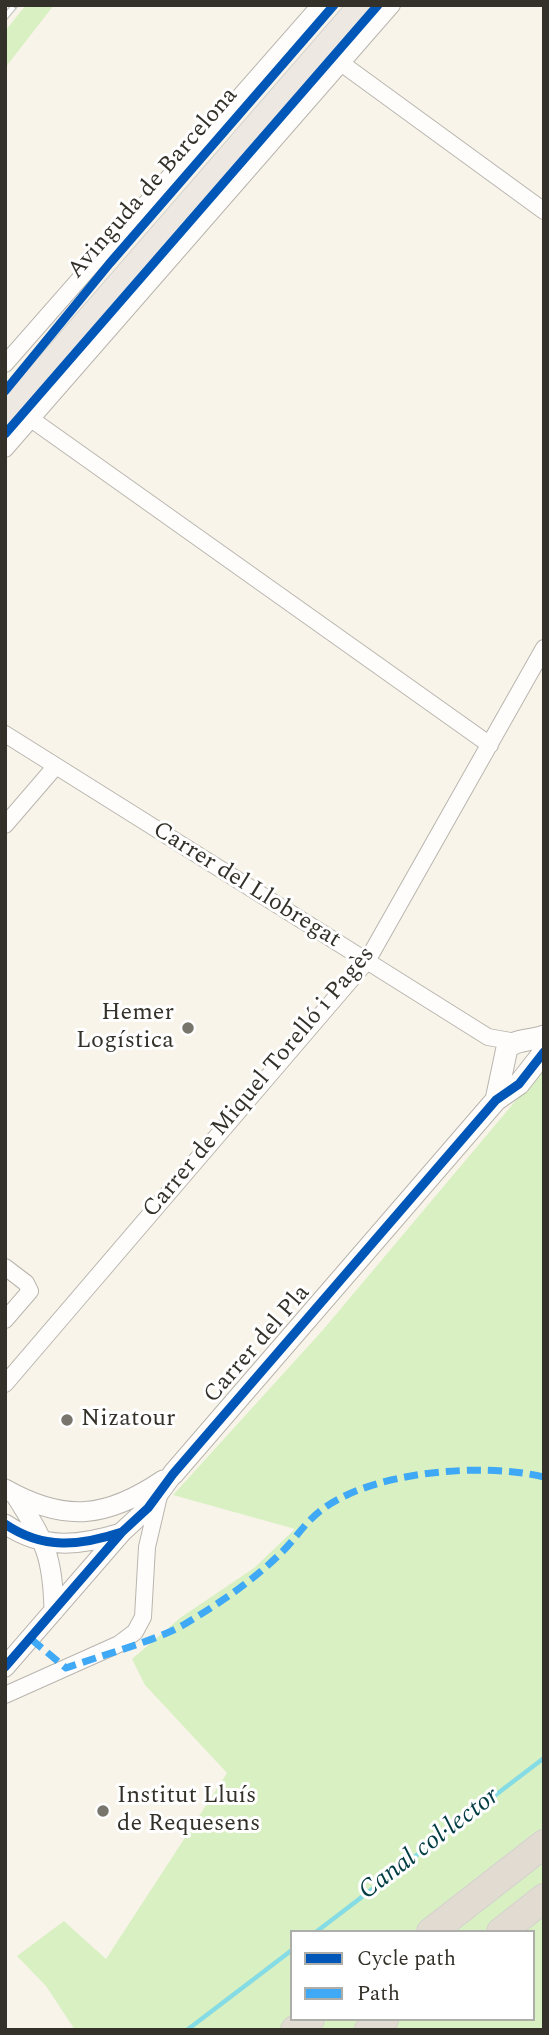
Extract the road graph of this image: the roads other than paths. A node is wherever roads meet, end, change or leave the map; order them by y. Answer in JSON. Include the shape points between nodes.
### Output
{"nodes":[{"id":1,"x":320,"y":5,"type":"edge"},
{"id":2,"x":361,"y":5,"type":"edge"},
{"id":3,"x":393,"y":5,"type":"edge"},
{"id":4,"x":336,"y":52,"type":"junction"},
{"id":5,"x":544,"y":211,"type":"edge"},
{"id":6,"x":5,"y":365,"type":"edge"},
{"id":7,"x":5,"y":415,"type":"edge"},
{"id":8,"x":31,"y":419,"type":"junction"},
{"id":9,"x":6,"y":447,"type":"edge"},
{"id":10,"x":544,"y":648,"type":"edge"},
{"id":11,"x":5,"y":734,"type":"edge"},
{"id":12,"x":490,"y":745,"type":"junction"},
{"id":13,"x":55,"y":767,"type":"junction"},
{"id":14,"x":5,"y":825,"type":"edge"},
{"id":15,"x":367,"y":961,"type":"junction"},
{"id":16,"x":488,"y":1037,"type":"junction"},
{"id":17,"x":532,"y":1051,"type":"edge"},
{"id":18,"x":505,"y":1062,"type":"junction"},
{"id":19,"x":496,"y":1100,"type":"junction"},
{"id":20,"x":5,"y":1267,"type":"edge"},
{"id":21,"x":5,"y":1320,"type":"edge"},
{"id":22,"x":5,"y":1384,"type":"edge"},
{"id":23,"x":167,"y":1481,"type":"junction"},
{"id":24,"x":10,"y":1492,"type":"edge"},
{"id":25,"x":5,"y":1524,"type":"edge"},
{"id":26,"x":122,"y":1532,"type":"junction"},
{"id":27,"x":46,"y":1543,"type":"junction"},
{"id":28,"x":54,"y":1611,"type":"junction"},
{"id":29,"x":5,"y":1667,"type":"edge"},
{"id":30,"x":5,"y":1695,"type":"edge"},
{"id":31,"x":544,"y":1844,"type":"edge"},
{"id":32,"x":544,"y":1898,"type":"edge"},
{"id":33,"x":434,"y":1930,"type":"edge"},
{"id":34,"x":504,"y":1930,"type":"edge"}],
"edges":[{"from":1,"to":6,"type":"street","name":"Avinguda de Barcelona"},
{"from":2,"to":4,"type":"main road","name":"Avinguda de Barcelona"},
{"from":3,"to":4,"type":"street","name":"Avinguda de Barcelona"},
{"from":4,"to":5,"type":"street"},
{"from":4,"to":7,"type":"main road","name":"Avinguda de Barcelona"},
{"from":4,"to":8,"type":"street","name":"Avinguda de Barcelona"},
{"from":8,"to":9,"type":"street","name":"Avinguda de Barcelona"},
{"from":8,"to":12,"type":"street"},
{"from":10,"to":12,"type":"street","name":"Carrer de Miquel Torelló i Pagès"},
{"from":11,"to":13,"type":"street","name":"Carrer del Llobregat"},
{"from":12,"to":15,"type":"street","name":"Carrer de Miquel Torelló i Pagès"},
{"from":13,"to":14,"type":"street"},
{"from":13,"to":15,"type":"street","name":"Carrer del Llobregat"},
{"from":15,"to":16,"type":"street","name":"Carrer del Llobregat"},
{"from":15,"to":22,"type":"street","name":"Carrer de Miquel Torelló i Pagès"},
{"from":16,"to":17,"type":"street","name":"Carrer del Llobregat"},
{"from":16,"to":18,"type":"street","name":"Carrer del Llobregat"},
{"from":17,"to":18,"type":"main road","via":[[512,1072]]},
{"from":17,"to":19,"type":"main road","name":"Carrer del Pla","via":[[519,1084]]},
{"from":18,"to":19,"type":"main road","name":"Carrer del Pla"},
{"from":19,"to":23,"type":"main road","name":"Carrer del Pla"},
{"from":20,"to":21,"type":"street","via":[[30,1291]]},
{"from":23,"to":24,"type":"street","via":[[101,1510],[66,1513]]},
{"from":23,"to":26,"type":"street","name":"Carrer del Pla","via":[[148,1508]]},
{"from":23,"to":30,"type":"street","via":[[147,1547],[143,1617],[135,1632],[120,1644]]},
{"from":24,"to":27,"type":"street"},
{"from":25,"to":27,"type":"street"},
{"from":26,"to":27,"type":"street","via":[[83,1544]]},
{"from":26,"to":28,"type":"street","name":"Carrer del Pla"},
{"from":27,"to":28,"type":"street","via":[[54,1572]]},
{"from":28,"to":29,"type":"street","name":"Carrer del Pla"},
{"from":31,"to":33,"type":"highway"},
{"from":32,"to":34,"type":"highway"}]}
